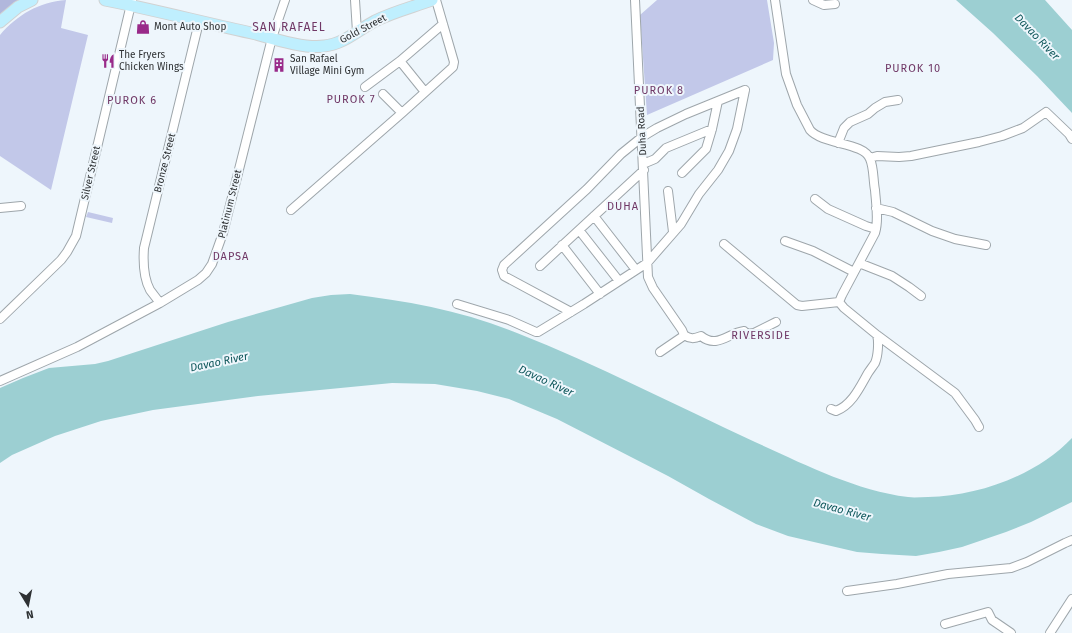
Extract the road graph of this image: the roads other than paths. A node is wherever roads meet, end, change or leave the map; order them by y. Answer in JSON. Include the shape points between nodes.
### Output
{"nodes":[{"id":1,"x":32,"y":0,"type":"edge"},
{"id":2,"x":105,"y":0,"type":"edge"},
{"id":3,"x":284,"y":0,"type":"edge"},
{"id":4,"x":355,"y":0,"type":"edge"},
{"id":5,"x":432,"y":0,"type":"edge"},
{"id":6,"x":436,"y":0,"type":"edge"},
{"id":7,"x":635,"y":0,"type":"edge"},
{"id":8,"x":776,"y":0,"type":"edge"},
{"id":9,"x":813,"y":0,"type":"edge"},
{"id":10,"x":131,"y":3,"type":"edge"},
{"id":11,"x":835,"y":4,"type":"dead end"},
{"id":12,"x":0,"y":22,"type":"edge"},
{"id":13,"x":200,"y":22,"type":"junction"},
{"id":14,"x":443,"y":24,"type":"junction"},
{"id":15,"x":357,"y":32,"type":"junction"},
{"id":16,"x":272,"y":38,"type":"junction"},
{"id":17,"x":400,"y":60,"type":"junction"},
{"id":18,"x":365,"y":87,"type":"dead end"},
{"id":19,"x":425,"y":92,"type":"junction"},
{"id":20,"x":383,"y":94,"type":"dead end"},
{"id":21,"x":898,"y":100,"type":"dead end"},
{"id":22,"x":718,"y":101,"type":"junction"},
{"id":23,"x":402,"y":113,"type":"junction"},
{"id":24,"x":712,"y":129,"type":"junction"},
{"id":25,"x":642,"y":137,"type":"junction"},
{"id":26,"x":1072,"y":139,"type":"edge"},
{"id":27,"x":838,"y":143,"type":"junction"},
{"id":28,"x":870,"y":158,"type":"junction"},
{"id":29,"x":643,"y":167,"type":"junction"},
{"id":30,"x":682,"y":174,"type":"dead end"},
{"id":31,"x":668,"y":190,"type":"dead end"},
{"id":32,"x":815,"y":199,"type":"dead end"},
{"id":33,"x":21,"y":206,"type":"dead end"},
{"id":34,"x":0,"y":208,"type":"edge"},
{"id":35,"x":876,"y":208,"type":"junction"},
{"id":36,"x":291,"y":210,"type":"dead end"},
{"id":37,"x":594,"y":216,"type":"junction"},
{"id":38,"x":876,"y":229,"type":"junction"},
{"id":39,"x":579,"y":230,"type":"junction"},
{"id":40,"x":674,"y":232,"type":"junction"},
{"id":41,"x":785,"y":241,"type":"dead end"},
{"id":42,"x":724,"y":244,"type":"dead end"},
{"id":43,"x":562,"y":245,"type":"junction"},
{"id":44,"x":986,"y":245,"type":"dead end"},
{"id":45,"x":647,"y":263,"type":"junction"},
{"id":46,"x":859,"y":263,"type":"junction"},
{"id":47,"x":540,"y":266,"type":"dead end"},
{"id":48,"x":636,"y":270,"type":"junction"},
{"id":49,"x":854,"y":272,"type":"junction"},
{"id":50,"x":619,"y":281,"type":"junction"},
{"id":51,"x":600,"y":294,"type":"junction"},
{"id":52,"x":921,"y":296,"type":"dead end"},
{"id":53,"x":839,"y":302,"type":"junction"},
{"id":54,"x":160,"y":303,"type":"junction"},
{"id":55,"x":457,"y":304,"type":"dead end"},
{"id":56,"x":571,"y":312,"type":"junction"},
{"id":57,"x":0,"y":319,"type":"edge"},
{"id":58,"x":776,"y":322,"type":"dead end"},
{"id":59,"x":684,"y":335,"type":"junction"},
{"id":60,"x":877,"y":335,"type":"junction"},
{"id":61,"x":660,"y":352,"type":"dead end"},
{"id":62,"x":0,"y":381,"type":"edge"},
{"id":63,"x":831,"y":409,"type":"dead end"},
{"id":64,"x":979,"y":427,"type":"dead end"},
{"id":65,"x":1072,"y":540,"type":"edge"},
{"id":66,"x":847,"y":591,"type":"dead end"},
{"id":67,"x":1072,"y":599,"type":"edge"},
{"id":68,"x":944,"y":624,"type":"dead end"},
{"id":69,"x":1011,"y":633,"type":"edge"},
{"id":70,"x":1050,"y":633,"type":"edge"}],
"edges":[{"from":1,"to":12,"type":"main road","via":[[18,7]]},
{"from":2,"to":10,"type":"main road","name":"Gold Street"},
{"from":3,"to":16,"type":"street","name":"Platinum Street"},
{"from":4,"to":15,"type":"street"},
{"from":5,"to":15,"type":"main road","name":"Gold Street","via":[[374,21]]},
{"from":6,"to":14,"type":"street"},
{"from":7,"to":25,"type":"street","name":"Duha Road"},
{"from":8,"to":27,"type":"street","via":[[786,74],[797,105],[813,133]]},
{"from":9,"to":11,"type":"street","via":[[824,5]]},
{"from":10,"to":13,"type":"main road","name":"Gold Street"},
{"from":10,"to":57,"type":"street","name":"Silver Street","via":[[76,236],[61,260]]},
{"from":13,"to":16,"type":"main road","name":"Gold Street"},
{"from":13,"to":54,"type":"street","name":"Bronze Street","via":[[144,248],[146,280]]},
{"from":14,"to":17,"type":"street"},
{"from":14,"to":19,"type":"street","via":[[454,65]]},
{"from":15,"to":16,"type":"main road","name":"Gold Street","via":[[339,42],[324,46],[307,46]]},
{"from":16,"to":54,"type":"street","name":"Platinum Street","via":[[223,233],[212,264],[198,280]]},
{"from":17,"to":18,"type":"street"},
{"from":17,"to":19,"type":"street"},
{"from":19,"to":23,"type":"street"},
{"from":20,"to":23,"type":"street"},
{"from":21,"to":27,"type":"street","via":[[885,102],[850,122],[841,133]]},
{"from":22,"to":24,"type":"street"},
{"from":22,"to":25,"type":"street"},
{"from":22,"to":40,"type":"street","via":[[745,90],[729,152]]},
{"from":23,"to":36,"type":"street"},
{"from":24,"to":29,"type":"street","via":[[666,148]]},
{"from":24,"to":30,"type":"street","via":[[706,148]]},
{"from":25,"to":29,"type":"street","name":"Duha Road"},
{"from":25,"to":56,"type":"street","via":[[503,267],[504,276]]},
{"from":26,"to":28,"type":"street","via":[[1046,112],[1023,128],[1002,136],[911,156]]},
{"from":27,"to":28,"type":"street","via":[[861,150]]},
{"from":28,"to":35,"type":"street"},
{"from":29,"to":37,"type":"street"},
{"from":29,"to":45,"type":"street","name":"Duha Road"},
{"from":31,"to":40,"type":"street"},
{"from":32,"to":38,"type":"street","via":[[828,209]]},
{"from":33,"to":34,"type":"street"},
{"from":35,"to":38,"type":"street"},
{"from":35,"to":44,"type":"street","via":[[893,212],[955,239]]},
{"from":37,"to":39,"type":"street"},
{"from":37,"to":48,"type":"street"},
{"from":38,"to":46,"type":"street"},
{"from":39,"to":43,"type":"street"},
{"from":39,"to":50,"type":"street"},
{"from":40,"to":45,"type":"street"},
{"from":41,"to":49,"type":"street","via":[[813,251]]},
{"from":42,"to":53,"type":"street","via":[[797,305]]},
{"from":43,"to":47,"type":"street"},
{"from":43,"to":51,"type":"street"},
{"from":45,"to":48,"type":"street"},
{"from":45,"to":59,"type":"street","name":"Duha Road","via":[[651,285]]},
{"from":46,"to":49,"type":"street"},
{"from":46,"to":52,"type":"street","via":[[892,276]]},
{"from":48,"to":50,"type":"street"},
{"from":49,"to":53,"type":"street"},
{"from":50,"to":51,"type":"street"},
{"from":51,"to":56,"type":"street"},
{"from":53,"to":60,"type":"street"},
{"from":54,"to":62,"type":"street","name":"Platinum Street","via":[[77,347]]},
{"from":55,"to":56,"type":"street","via":[[509,320],[536,332]]},
{"from":58,"to":59,"type":"street","via":[[754,333],[740,331],[713,342],[701,336],[693,339]]},
{"from":59,"to":61,"type":"street"},
{"from":60,"to":63,"type":"street","via":[[876,362],[848,403],[840,410]]},
{"from":60,"to":64,"type":"street","via":[[955,393]]},
{"from":65,"to":66,"type":"street","via":[[1012,568],[948,574]]},
{"from":67,"to":70,"type":"street"},
{"from":68,"to":69,"type":"street","via":[[988,612],[992,620]]}]}
